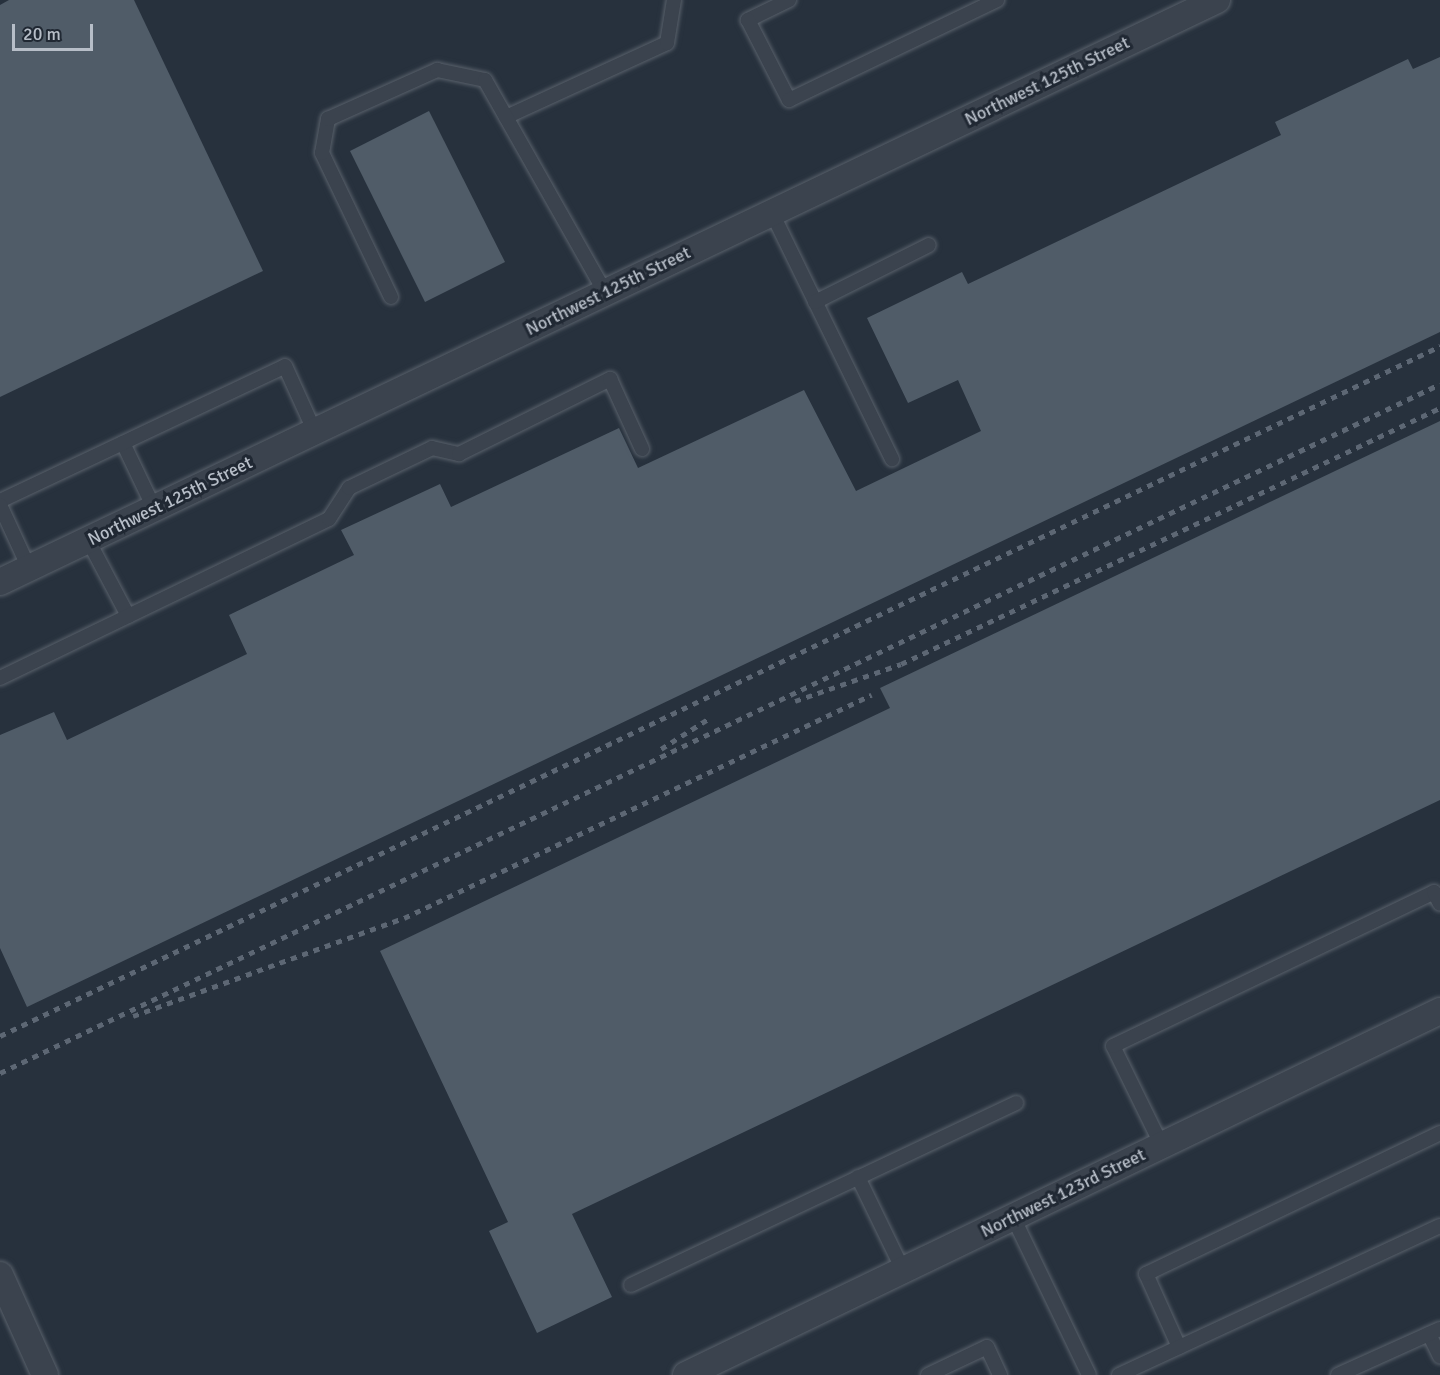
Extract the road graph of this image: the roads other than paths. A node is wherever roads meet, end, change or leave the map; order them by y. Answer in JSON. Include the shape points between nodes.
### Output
{"nodes":[{"id":1,"x":675,"y":0,"type":"edge"},
{"id":2,"x":789,"y":0,"type":"edge"},
{"id":3,"x":997,"y":0,"type":"edge"},
{"id":4,"x":1217,"y":0,"type":"edge"},
{"id":5,"x":506,"y":117,"type":"junction"},
{"id":6,"x":772,"y":213,"type":"junction"},
{"id":7,"x":929,"y":245,"type":"dead end"},
{"id":8,"x":605,"y":292,"type":"junction"},
{"id":9,"x":391,"y":297,"type":"dead end"},
{"id":10,"x":815,"y":302,"type":"junction"},
{"id":11,"x":315,"y":432,"type":"junction"},
{"id":12,"x":123,"y":443,"type":"junction"},
{"id":13,"x":642,"y":448,"type":"dead end"},
{"id":14,"x":892,"y":459,"type":"dead end"},
{"id":15,"x":0,"y":501,"type":"edge"},
{"id":16,"x":0,"y":505,"type":"edge"},
{"id":17,"x":154,"y":508,"type":"junction"},
{"id":18,"x":88,"y":540,"type":"junction"},
{"id":19,"x":29,"y":568,"type":"junction"},
{"id":20,"x":0,"y":582,"type":"edge"},
{"id":21,"x":128,"y":616,"type":"junction"},
{"id":22,"x":0,"y":678,"type":"edge"},
{"id":23,"x":1440,"y":904,"type":"edge"},
{"id":24,"x":1440,"y":1011,"type":"edge"},
{"id":25,"x":1017,"y":1103,"type":"dead end"},
{"id":26,"x":1440,"y":1134,"type":"edge"},
{"id":27,"x":1162,"y":1146,"type":"junction"},
{"id":28,"x":858,"y":1177,"type":"junction"},
{"id":29,"x":1013,"y":1217,"type":"junction"},
{"id":30,"x":1440,"y":1226,"type":"edge"},
{"id":31,"x":903,"y":1270,"type":"junction"},
{"id":32,"x":0,"y":1275,"type":"edge"},
{"id":33,"x":631,"y":1285,"type":"dead end"},
{"id":34,"x":1435,"y":1331,"type":"edge"},
{"id":35,"x":1179,"y":1347,"type":"junction"},
{"id":36,"x":1440,"y":1357,"type":"edge"},
{"id":37,"x":45,"y":1375,"type":"edge"},
{"id":38,"x":686,"y":1375,"type":"edge"},
{"id":39,"x":928,"y":1375,"type":"edge"},
{"id":40,"x":1000,"y":1375,"type":"edge"},
{"id":41,"x":1089,"y":1375,"type":"edge"},
{"id":42,"x":1119,"y":1375,"type":"edge"},
{"id":43,"x":1338,"y":1375,"type":"edge"}],
"edges":[{"from":1,"to":5,"type":"lane","via":[[667,43]]},
{"from":2,"to":3,"type":"lane","via":[[748,20],[789,100]]},
{"from":4,"to":6,"type":"street","name":"Northwest 125th Street"},
{"from":5,"to":8,"type":"lane"},
{"from":5,"to":9,"type":"lane","via":[[485,80],[437,70],[328,118],[322,153]]},
{"from":6,"to":8,"type":"street","name":"Northwest 125th Street"},
{"from":6,"to":10,"type":"lane"},
{"from":7,"to":10,"type":"lane"},
{"from":8,"to":11,"type":"street","name":"Northwest 125th Street"},
{"from":10,"to":14,"type":"lane"},
{"from":11,"to":12,"type":"lane","via":[[285,366]]},
{"from":11,"to":17,"type":"street","name":"Northwest 125th Street"},
{"from":12,"to":15,"type":"lane"},
{"from":12,"to":17,"type":"lane"},
{"from":13,"to":21,"type":"lane","via":[[610,379],[459,454],[432,448],[349,488],[329,519]]},
{"from":16,"to":19,"type":"lane"},
{"from":17,"to":18,"type":"street","name":"Northwest 125th Street"},
{"from":18,"to":19,"type":"street","name":"Northwest 125th Street"},
{"from":18,"to":21,"type":"lane"},
{"from":19,"to":20,"type":"street","name":"Northwest 125th Street"},
{"from":21,"to":22,"type":"lane"},
{"from":23,"to":27,"type":"lane","via":[[1434,892],[1113,1046]]},
{"from":24,"to":27,"type":"street","name":"Northwest 123rd Street"},
{"from":25,"to":28,"type":"lane"},
{"from":26,"to":35,"type":"lane","via":[[1146,1274]]},
{"from":27,"to":29,"type":"street","name":"Northwest 123rd Street"},
{"from":28,"to":31,"type":"lane"},
{"from":28,"to":33,"type":"lane"},
{"from":29,"to":31,"type":"street","name":"Northwest 123rd Street"},
{"from":29,"to":41,"type":"lane"},
{"from":30,"to":35,"type":"lane"},
{"from":31,"to":38,"type":"street","name":"Northwest 123rd Street"},
{"from":32,"to":37,"type":"street"},
{"from":34,"to":36,"type":"lane"},
{"from":34,"to":43,"type":"lane"},
{"from":35,"to":42,"type":"lane"},
{"from":39,"to":40,"type":"lane","via":[[987,1347]]}]}
